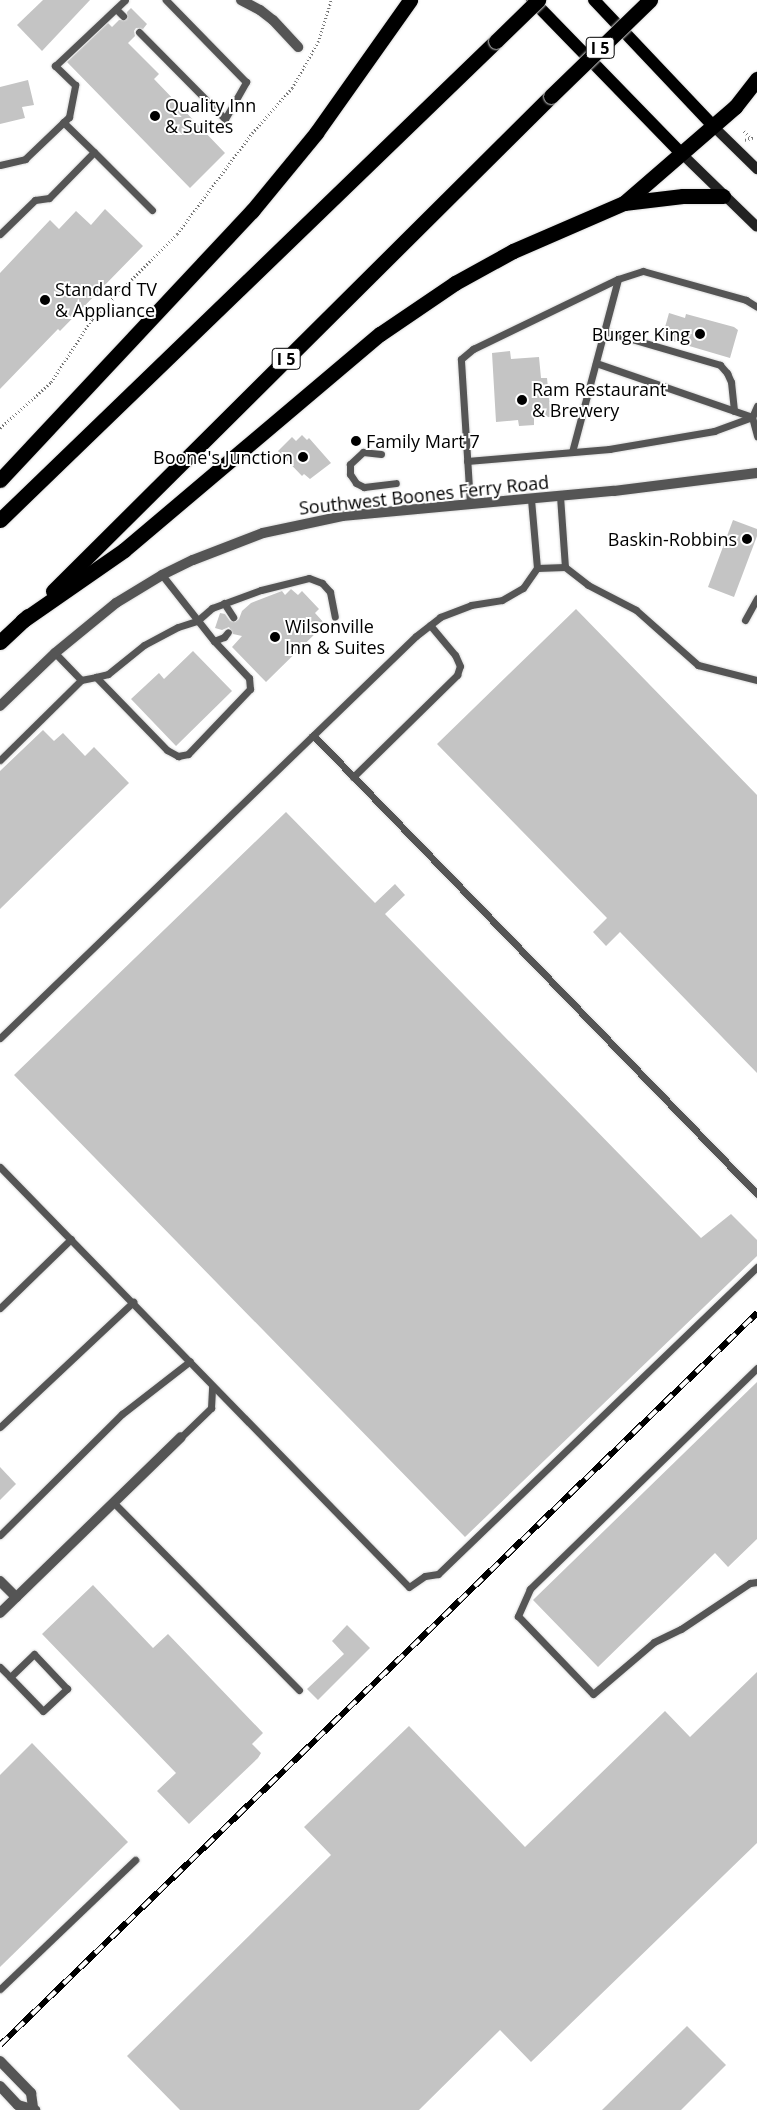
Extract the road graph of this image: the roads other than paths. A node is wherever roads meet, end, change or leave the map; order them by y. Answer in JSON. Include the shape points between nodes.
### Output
{"nodes":[{"id":1,"x":125,"y":0,"type":"edge"},
{"id":2,"x":166,"y":0,"type":"edge"},
{"id":3,"x":241,"y":0,"type":"edge"},
{"id":4,"x":410,"y":0,"type":"edge"},
{"id":5,"x":532,"y":0,"type":"edge"},
{"id":6,"x":538,"y":0,"type":"edge"},
{"id":7,"x":594,"y":0,"type":"edge"},
{"id":8,"x":650,"y":0,"type":"edge"},
{"id":9,"x":116,"y":9,"type":"junction"},
{"id":10,"x":124,"y":16,"type":"dead end"},
{"id":11,"x":139,"y":32,"type":"dead end"},
{"id":12,"x":298,"y":47,"type":"dead end"},
{"id":13,"x":757,"y":79,"type":"edge"},
{"id":14,"x":63,"y":122,"type":"junction"},
{"id":15,"x":713,"y":126,"type":"junction"},
{"id":16,"x":94,"y":152,"type":"junction"},
{"id":17,"x":680,"y":152,"type":"junction"},
{"id":18,"x":0,"y":165,"type":"edge"},
{"id":19,"x":757,"y":170,"type":"edge"},
{"id":20,"x":723,"y":196,"type":"junction"},
{"id":21,"x":624,"y":203,"type":"junction"},
{"id":22,"x":152,"y":210,"type":"dead end"},
{"id":23,"x":757,"y":227,"type":"edge"},
{"id":24,"x":0,"y":234,"type":"edge"},
{"id":25,"x":618,"y":279,"type":"junction"},
{"id":26,"x":757,"y":308,"type":"edge"},
{"id":27,"x":604,"y":331,"type":"junction"},
{"id":28,"x":596,"y":363,"type":"junction"},
{"id":29,"x":757,"y":406,"type":"edge"},
{"id":30,"x":734,"y":411,"type":"junction"},
{"id":31,"x":752,"y":417,"type":"junction"},
{"id":32,"x":757,"y":436,"type":"edge"},
{"id":33,"x":572,"y":452,"type":"junction"},
{"id":34,"x":382,"y":454,"type":"dead end"},
{"id":35,"x":467,"y":461,"type":"junction"},
{"id":36,"x":757,"y":473,"type":"edge"},
{"id":37,"x":0,"y":480,"type":"edge"},
{"id":38,"x":396,"y":483,"type":"dead end"},
{"id":39,"x":560,"y":496,"type":"junction"},
{"id":40,"x":531,"y":499,"type":"junction"},
{"id":41,"x":470,"y":504,"type":"junction"},
{"id":42,"x":0,"y":520,"type":"edge"},
{"id":43,"x":537,"y":568,"type":"junction"},
{"id":44,"x":565,"y":568,"type":"junction"},
{"id":45,"x":162,"y":575,"type":"junction"},
{"id":46,"x":757,"y":598,"type":"edge"},
{"id":47,"x":224,"y":602,"type":"junction"},
{"id":48,"x":232,"y":617,"type":"dead end"},
{"id":49,"x":335,"y":617,"type":"dead end"},
{"id":50,"x":745,"y":620,"type":"dead end"},
{"id":51,"x":22,"y":621,"type":"junction"},
{"id":52,"x":197,"y":621,"type":"junction"},
{"id":53,"x":430,"y":625,"type":"junction"},
{"id":54,"x":228,"y":632,"type":"dead end"},
{"id":55,"x":0,"y":642,"type":"edge"},
{"id":56,"x":214,"y":642,"type":"junction"},
{"id":57,"x":55,"y":652,"type":"junction"},
{"id":58,"x":96,"y":677,"type":"junction"},
{"id":59,"x":80,"y":680,"type":"junction"},
{"id":60,"x":757,"y":680,"type":"edge"},
{"id":61,"x":0,"y":706,"type":"edge"},
{"id":62,"x":313,"y":735,"type":"junction"},
{"id":63,"x":0,"y":760,"type":"edge"},
{"id":64,"x":353,"y":777,"type":"junction"},
{"id":65,"x":0,"y":1038,"type":"edge"},
{"id":66,"x":0,"y":1167,"type":"edge"},
{"id":67,"x":757,"y":1194,"type":"edge"},
{"id":68,"x":71,"y":1240,"type":"junction"},
{"id":69,"x":757,"y":1267,"type":"edge"},
{"id":70,"x":133,"y":1302,"type":"junction"},
{"id":71,"x":0,"y":1308,"type":"edge"},
{"id":72,"x":190,"y":1361,"type":"junction"},
{"id":73,"x":757,"y":1368,"type":"edge"},
{"id":74,"x":212,"y":1387,"type":"junction"},
{"id":75,"x":0,"y":1426,"type":"edge"},
{"id":76,"x":181,"y":1437,"type":"joint"},
{"id":77,"x":114,"y":1503,"type":"junction"},
{"id":78,"x":0,"y":1535,"type":"edge"},
{"id":79,"x":0,"y":1581,"type":"edge"},
{"id":80,"x":757,"y":1582,"type":"edge"},
{"id":81,"x":16,"y":1597,"type":"junction"},
{"id":82,"x":0,"y":1613,"type":"edge"},
{"id":83,"x":0,"y":1667,"type":"edge"},
{"id":84,"x":10,"y":1677,"type":"junction"},
{"id":85,"x":299,"y":1690,"type":"dead end"},
{"id":86,"x":135,"y":1860,"type":"dead end"},
{"id":87,"x":0,"y":1989,"type":"edge"},
{"id":88,"x":0,"y":2061,"type":"edge"},
{"id":89,"x":0,"y":2086,"type":"edge"},
{"id":90,"x":34,"y":2109,"type":"edge"}],
"edges":[{"from":1,"to":9,"type":"lane"},
{"from":2,"to":11,"type":"lane","via":[[246,82],[225,118]]},
{"from":3,"to":12,"type":"street","via":[[273,20]]},
{"from":4,"to":37,"type":"highway","via":[[316,133],[252,211]]},
{"from":5,"to":17,"type":"main road"},
{"from":6,"to":42,"type":"highway","bridge":true},
{"from":7,"to":15,"type":"main road"},
{"from":8,"to":51,"type":"highway","number":"I 5","bridge":true},
{"from":9,"to":10,"type":"lane"},
{"from":9,"to":14,"type":"lane","via":[[55,66],[75,85],[69,117]]},
{"from":13,"to":15,"type":"highway","number":"I 5","via":[[735,107]]},
{"from":14,"to":16,"type":"lane"},
{"from":14,"to":18,"type":"lane","via":[[25,159]]},
{"from":15,"to":17,"type":"highway","number":"I 5"},
{"from":15,"to":19,"type":"main road"},
{"from":16,"to":22,"type":"lane"},
{"from":16,"to":24,"type":"lane","via":[[49,198],[35,200]]},
{"from":17,"to":20,"type":"main road"},
{"from":17,"to":21,"type":"highway","number":"I 5"},
{"from":20,"to":21,"type":"highway","number":"I 5","via":[[683,196]]},
{"from":20,"to":23,"type":"main road"},
{"from":21,"to":51,"type":"highway","number":"I 5","via":[[513,251],[456,283],[380,334],[124,550]]},
{"from":25,"to":26,"type":"lane","via":[[643,271],[746,300]]},
{"from":25,"to":27,"type":"lane"},
{"from":25,"to":35,"type":"lane","via":[[473,349],[461,359]]},
{"from":27,"to":28,"type":"lane"},
{"from":27,"to":30,"type":"lane","via":[[720,365],[731,382]]},
{"from":28,"to":30,"type":"lane"},
{"from":28,"to":33,"type":"lane"},
{"from":29,"to":31,"type":"lane"},
{"from":30,"to":31,"type":"lane"},
{"from":31,"to":32,"type":"lane"},
{"from":31,"to":33,"type":"lane","via":[[714,431]]},
{"from":33,"to":35,"type":"lane"},
{"from":34,"to":38,"type":"lane","via":[[363,452],[350,464],[350,474],[356,483],[364,487]]},
{"from":35,"to":41,"type":"lane"},
{"from":36,"to":39,"type":"street","name":"Southwest Boones Ferry Road"},
{"from":39,"to":40,"type":"street","name":"Southwest Boones Ferry Road"},
{"from":39,"to":44,"type":"lane"},
{"from":40,"to":41,"type":"street","name":"Southwest Boones Ferry Road"},
{"from":40,"to":43,"type":"lane"},
{"from":41,"to":45,"type":"street","name":"Southwest Boones Ferry Road","via":[[342,516],[305,523],[228,545]]},
{"from":43,"to":44,"type":"lane"},
{"from":43,"to":53,"type":"lane","via":[[523,588],[502,600],[471,605]]},
{"from":44,"to":60,"type":"lane","via":[[588,585],[636,610],[698,665]]},
{"from":45,"to":52,"type":"lane"},
{"from":45,"to":57,"type":"street","name":"Southwest Boones Ferry Road","via":[[116,603]]},
{"from":46,"to":50,"type":"lane"},
{"from":47,"to":48,"type":"lane"},
{"from":47,"to":49,"type":"lane","via":[[308,578],[322,583],[330,592]]},
{"from":47,"to":52,"type":"lane"},
{"from":51,"to":55,"type":"highway","number":"I 5"},
{"from":52,"to":56,"type":"lane"},
{"from":52,"to":58,"type":"lane","via":[[144,645],[108,674]]},
{"from":53,"to":62,"type":"lane"},
{"from":53,"to":64,"type":"lane","via":[[455,655],[460,666],[457,675]]},
{"from":54,"to":56,"type":"lane"},
{"from":56,"to":58,"type":"lane","via":[[249,678],[250,689],[188,754],[178,756],[167,750]]},
{"from":57,"to":59,"type":"lane"},
{"from":57,"to":61,"type":"street","name":"Southwest Boones Ferry Road"},
{"from":58,"to":59,"type":"lane"},
{"from":59,"to":63,"type":"lane"},
{"from":62,"to":64,"type":"lane"},
{"from":62,"to":65,"type":"lane"},
{"from":64,"to":67,"type":"lane"},
{"from":66,"to":68,"type":"lane"},
{"from":68,"to":70,"type":"lane"},
{"from":68,"to":71,"type":"lane"},
{"from":69,"to":74,"type":"lane","via":[[438,1574],[425,1576],[409,1587]]},
{"from":70,"to":72,"type":"lane"},
{"from":70,"to":75,"type":"lane"},
{"from":72,"to":74,"type":"lane"},
{"from":72,"to":78,"type":"lane","via":[[122,1414]]},
{"from":73,"to":80,"type":"lane","via":[[530,1588],[518,1616],[593,1694],[654,1642],[681,1630],[750,1583]]},
{"from":74,"to":76,"type":"lane","via":[[211,1408]]},
{"from":76,"to":77,"type":"street"},
{"from":77,"to":81,"type":"street"},
{"from":77,"to":85,"type":"lane"},
{"from":79,"to":81,"type":"street"},
{"from":81,"to":82,"type":"street"},
{"from":83,"to":84,"type":"lane"},
{"from":84,"to":84,"type":"lane","via":[[44,1712],[67,1688],[34,1654]]},
{"from":86,"to":87,"type":"lane"},
{"from":88,"to":90,"type":"street","via":[[31,2093]]},
{"from":89,"to":90,"type":"street","via":[[18,2104]]}]}
